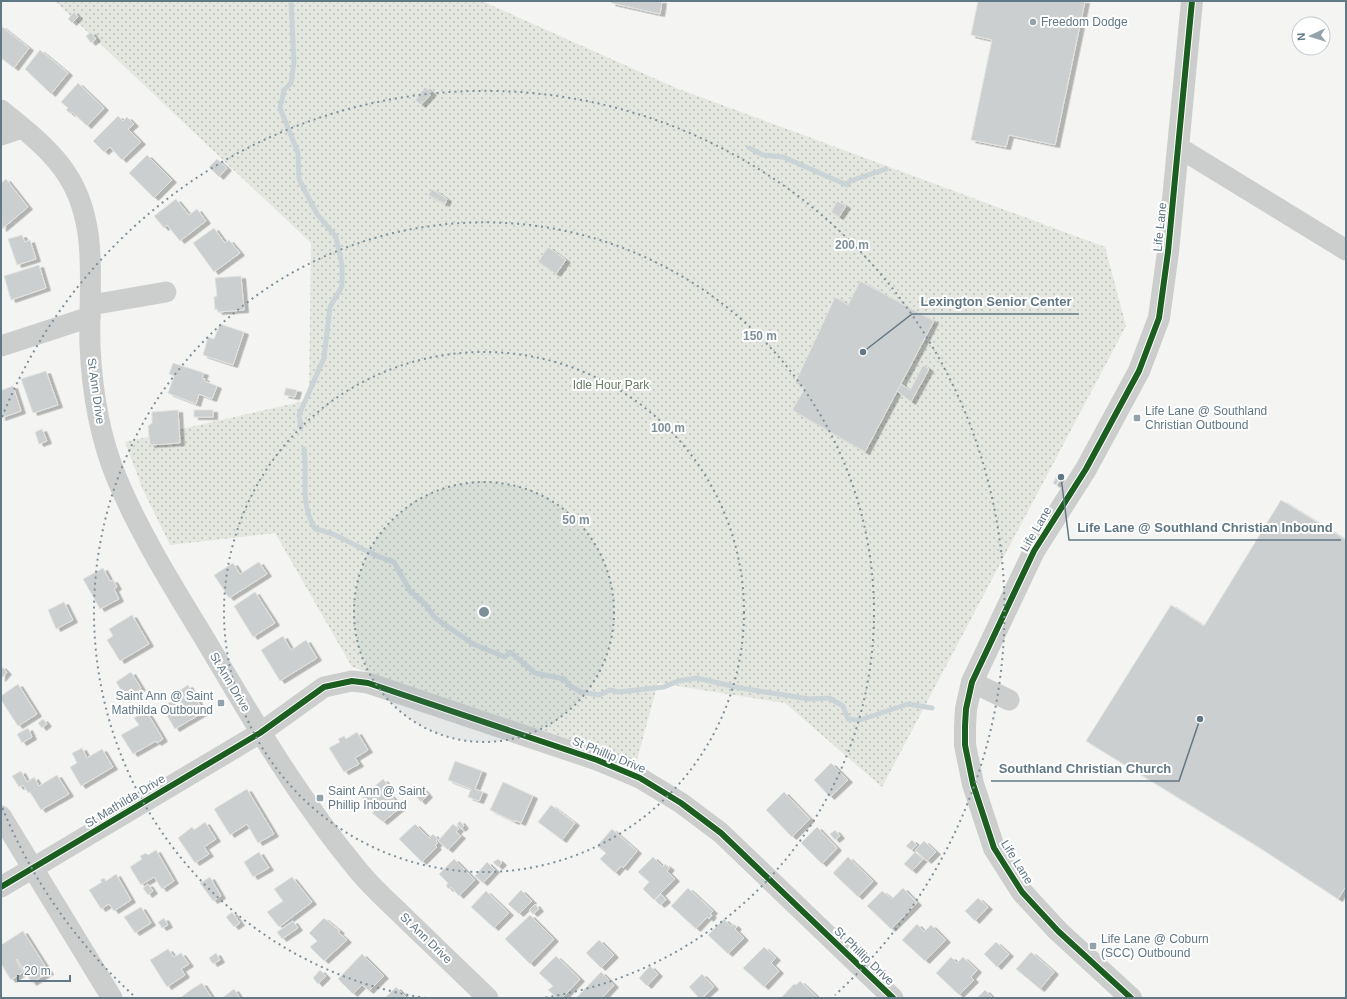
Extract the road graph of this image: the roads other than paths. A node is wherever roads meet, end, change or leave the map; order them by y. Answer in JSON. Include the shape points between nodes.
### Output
{"nodes":[{"id":1,"x":1192,"y":1,"type":"edge"},
{"id":2,"x":1,"y":110,"type":"edge"},
{"id":3,"x":22,"y":128,"type":"junction"},
{"id":4,"x":1,"y":135,"type":"edge"},
{"id":5,"x":1178,"y":147,"type":"junction"},
{"id":6,"x":1346,"y":250,"type":"edge"},
{"id":7,"x":166,"y":292,"type":"dead end"},
{"id":8,"x":90,"y":311,"type":"junction"},
{"id":9,"x":1,"y":346,"type":"edge"},
{"id":10,"x":972,"y":682,"type":"junction"},
{"id":11,"x":1009,"y":700,"type":"dead end"},
{"id":12,"x":260,"y":733,"type":"junction"},
{"id":13,"x":1,"y":816,"type":"edge"},
{"id":14,"x":33,"y":868,"type":"junction"},
{"id":15,"x":1,"y":887,"type":"edge"},
{"id":16,"x":112,"y":998,"type":"edge"},
{"id":17,"x":488,"y":998,"type":"edge"},
{"id":18,"x":893,"y":998,"type":"edge"},
{"id":19,"x":1131,"y":998,"type":"edge"}],
"edges":[{"from":1,"to":5,"type":"street","name":"Life Lane"},
{"from":2,"to":3,"type":"street","name":"St Ann Drive"},
{"from":3,"to":4,"type":"street"},
{"from":3,"to":8,"type":"street","name":"St Ann Drive","via":[[56,159],[70,178],[80,201],[91,254]]},
{"from":5,"to":6,"type":"street"},
{"from":5,"to":10,"type":"street","name":"Life Lane","via":[[1159,318],[1139,371],[1086,469],[1034,551]]},
{"from":7,"to":8,"type":"street"},
{"from":8,"to":9,"type":"street"},
{"from":8,"to":12,"type":"street","name":"St Ann Drive","via":[[90,348],[98,414],[117,478],[138,526]]},
{"from":10,"to":11,"type":"street"},
{"from":10,"to":19,"type":"street","name":"Life Lane","via":[[966,709],[965,745],[974,790],[994,848],[1022,892],[1058,931]]},
{"from":12,"to":14,"type":"street","name":"St Mathilda Drive"},
{"from":12,"to":17,"type":"street","name":"St Ann Drive","via":[[313,814],[358,870]]},
{"from":12,"to":18,"type":"street","name":"St Phillip Drive","via":[[324,687],[352,681],[368,683],[618,768],[681,803],[721,834]]},
{"from":13,"to":14,"type":"street"},
{"from":14,"to":15,"type":"street","name":"St Mathilda Drive"},
{"from":14,"to":16,"type":"street"}]}
